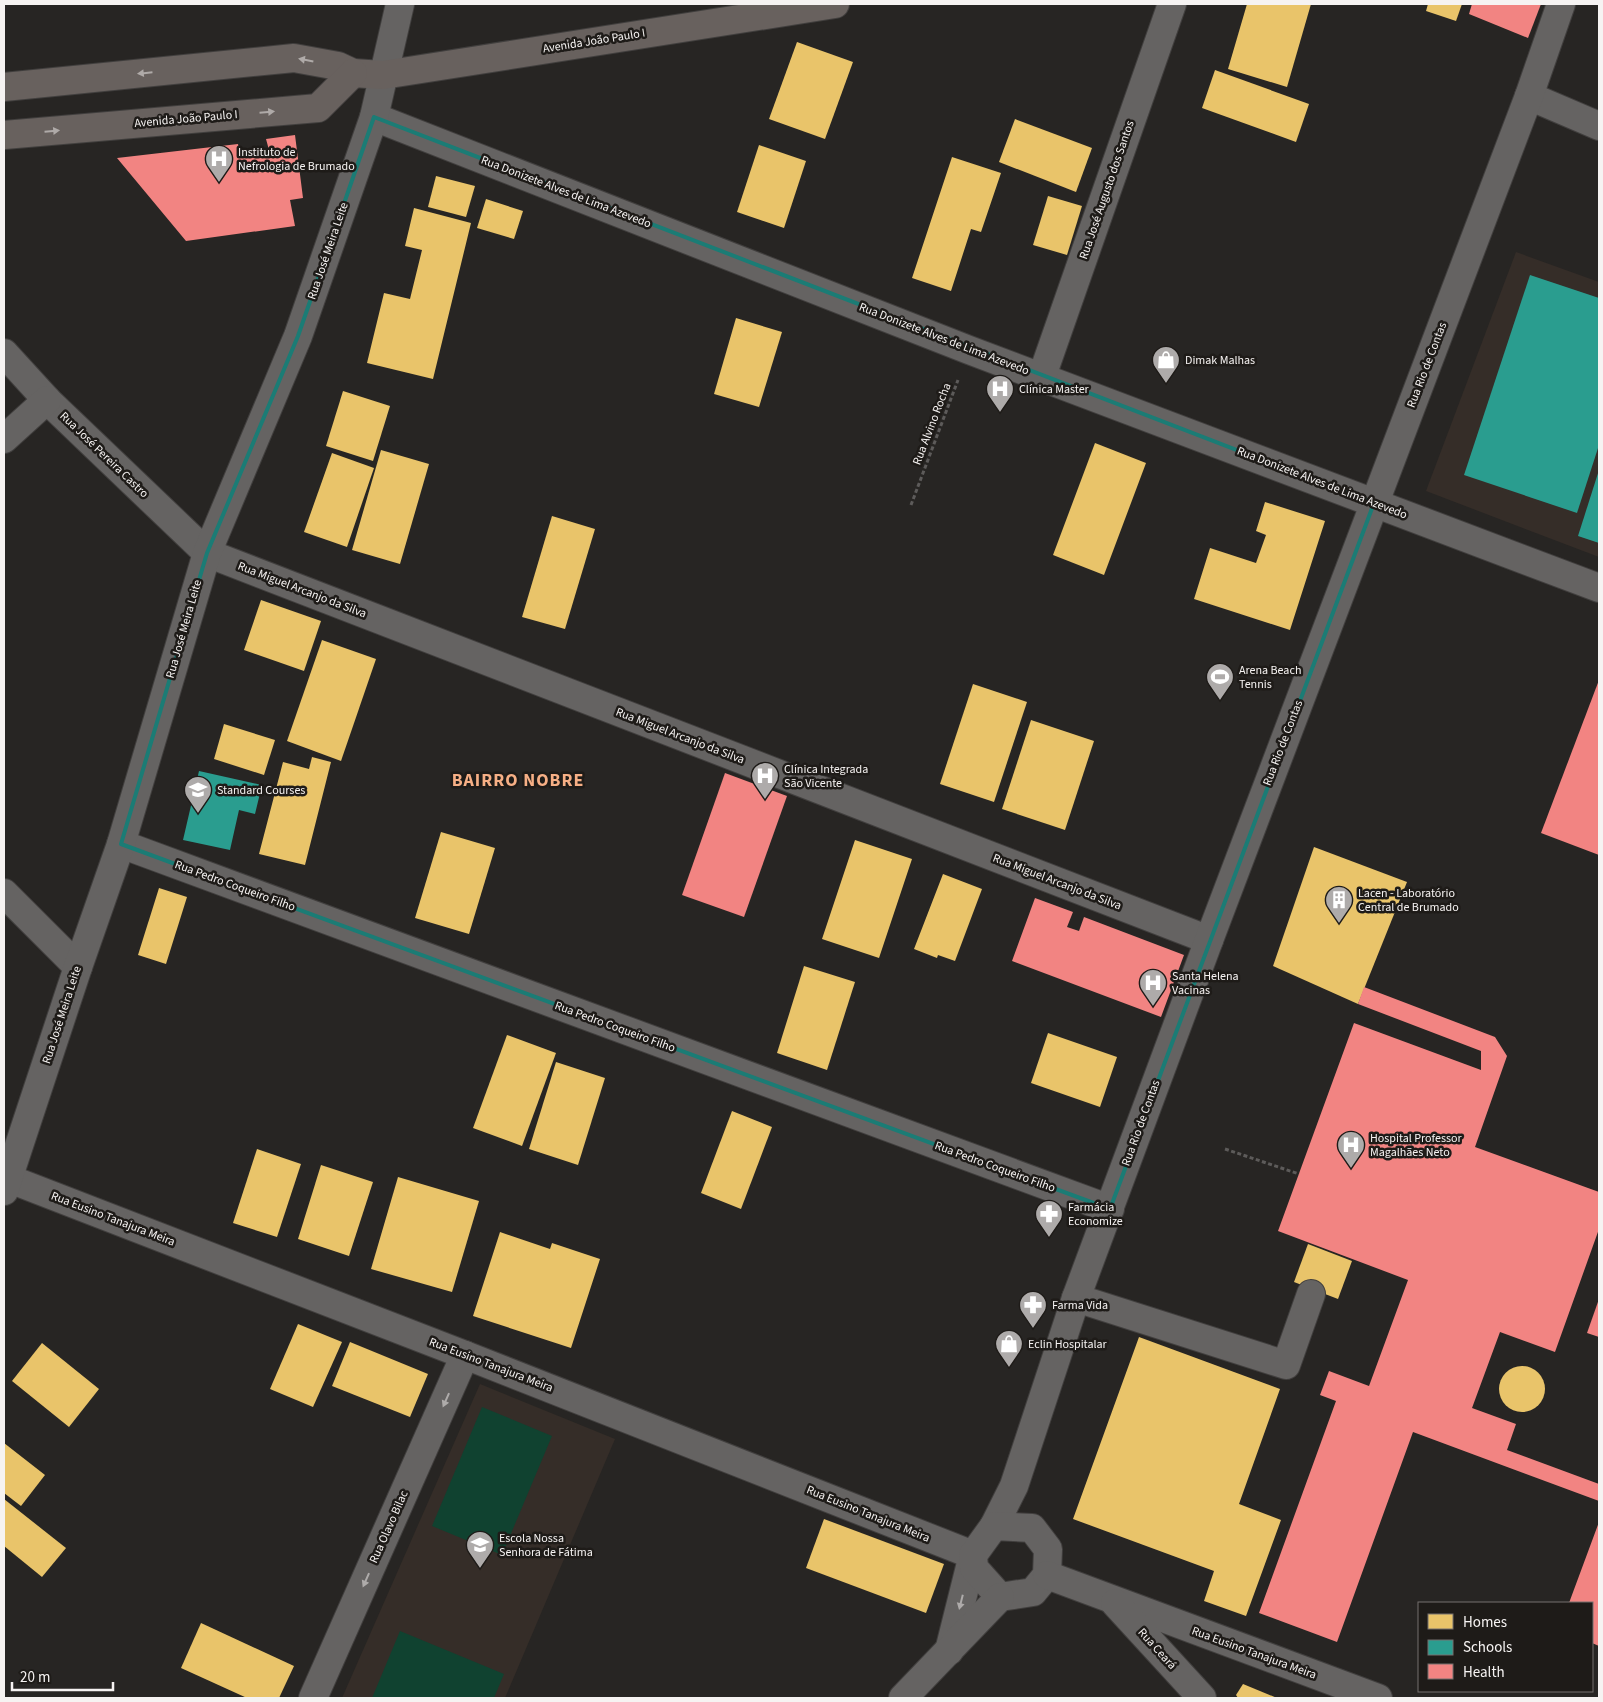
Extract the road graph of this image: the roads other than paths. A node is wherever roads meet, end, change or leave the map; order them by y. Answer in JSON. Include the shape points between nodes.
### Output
{"nodes":[{"id":1,"x":400,"y":4,"type":"edge"},
{"id":2,"x":835,"y":4,"type":"edge"},
{"id":3,"x":1172,"y":4,"type":"edge"},
{"id":4,"x":1561,"y":4,"type":"edge"},
{"id":5,"x":353,"y":73,"type":"junction"},
{"id":6,"x":383,"y":74,"type":"junction"},
{"id":7,"x":4,"y":87,"type":"edge"},
{"id":8,"x":1529,"y":96,"type":"junction"},
{"id":9,"x":374,"y":117,"type":"junction"},
{"id":10,"x":1599,"y":126,"type":"edge"},
{"id":11,"x":4,"y":135,"type":"edge"},
{"id":12,"x":4,"y":353,"type":"edge"},
{"id":13,"x":1042,"y":376,"type":"junction"},
{"id":14,"x":47,"y":400,"type":"junction"},
{"id":15,"x":4,"y":439,"type":"edge"},
{"id":16,"x":1374,"y":503,"type":"junction"},
{"id":17,"x":206,"y":553,"type":"junction"},
{"id":18,"x":1599,"y":588,"type":"edge"},
{"id":19,"x":120,"y":844,"type":"junction"},
{"id":20,"x":4,"y":893,"type":"edge"},
{"id":21,"x":1208,"y":940,"type":"junction"},
{"id":22,"x":78,"y":967,"type":"junction"},
{"id":23,"x":5,"y":1184,"type":"edge"},
{"id":24,"x":1110,"y":1209,"type":"junction"},
{"id":25,"x":1311,"y":1294,"type":"dead end"},
{"id":26,"x":1076,"y":1298,"type":"junction"},
{"id":27,"x":466,"y":1355,"type":"junction"},
{"id":28,"x":1014,"y":1486,"type":"junction"},
{"id":29,"x":994,"y":1526,"type":"junction"},
{"id":30,"x":1032,"y":1528,"type":"junction"},
{"id":31,"x":974,"y":1555,"type":"junction"},
{"id":32,"x":1047,"y":1575,"type":"junction"},
{"id":33,"x":1000,"y":1597,"type":"junction"},
{"id":34,"x":1113,"y":1601,"type":"junction"},
{"id":35,"x":949,"y":1651,"type":"junction"},
{"id":36,"x":313,"y":1698,"type":"edge"},
{"id":37,"x":904,"y":1698,"type":"edge"},
{"id":38,"x":1202,"y":1698,"type":"edge"},
{"id":39,"x":1378,"y":1698,"type":"edge"}],
"edges":[{"from":1,"to":6,"type":"street","name":"Rua José Meira Leite"},
{"from":2,"to":6,"type":"main road","name":"Avenida João Paulo I"},
{"from":3,"to":13,"type":"street","name":"Rua José Augusto dos Santos"},
{"from":4,"to":8,"type":"street","name":"Rua Rio de Contas"},
{"from":5,"to":6,"type":"main road","name":"Avenida João Paulo I"},
{"from":5,"to":7,"type":"main road","name":"Avenida João Paulo I","one_way":true,"via":[[338,66],[294,58]]},
{"from":11,"to":5,"type":"main road","name":"Avenida João Paulo I","one_way":true,"via":[[318,108]]},
{"from":6,"to":9,"type":"street","name":"Rua José Meira Leite"},
{"from":8,"to":10,"type":"street"},
{"from":8,"to":16,"type":"street","name":"Rua Rio de Contas"},
{"from":9,"to":13,"type":"street","name":"Rua Donizete Alves de Lima Azevedo"},
{"from":9,"to":17,"type":"street","name":"Rua José Meira Leite","via":[[298,336]]},
{"from":12,"to":14,"type":"street","name":"Rua José Pereira Castro"},
{"from":13,"to":16,"type":"street","name":"Rua Donizete Alves de Lima Azevedo"},
{"from":14,"to":15,"type":"street"},
{"from":14,"to":17,"type":"street","name":"Rua José Pereira Castro"},
{"from":16,"to":18,"type":"street","name":"Rua Donizete Alves de Lima Azevedo"},
{"from":16,"to":21,"type":"street","name":"Rua Rio de Contas"},
{"from":17,"to":19,"type":"street","name":"Rua José Meira Leite"},
{"from":17,"to":21,"type":"street","name":"Rua Miguel Arcanjo da Silva"},
{"from":19,"to":22,"type":"street","name":"Rua José Meira Leite"},
{"from":19,"to":24,"type":"street","name":"Rua Pedro Coqueiro Filho"},
{"from":20,"to":22,"type":"street"},
{"from":21,"to":24,"type":"street","name":"Rua Rio de Contas"},
{"from":22,"to":23,"type":"street","name":"Rua José Meira Leite"},
{"from":23,"to":27,"type":"street","name":"Rua Eusino Tanajura Meira"},
{"from":24,"to":26,"type":"street","name":"Rua Rio de Contas"},
{"from":25,"to":26,"type":"street","via":[[1286,1365]]},
{"from":26,"to":28,"type":"street","name":"Rua Rio de Contas"},
{"from":27,"to":31,"type":"street","name":"Rua Eusino Tanajura Meira"},
{"from":27,"to":36,"type":"street","name":"Rua Olavo Bilac","one_way":true},
{"from":28,"to":29,"type":"street","name":"Rua Rio de Contas"},
{"from":28,"to":30,"type":"street"},
{"from":29,"to":30,"type":"street"},
{"from":29,"to":31,"type":"street"},
{"from":30,"to":32,"type":"street","via":[[1048,1549]]},
{"from":31,"to":33,"type":"street","via":[[974,1568]]},
{"from":31,"to":35,"type":"street","one_way":true},
{"from":32,"to":33,"type":"street","via":[[1033,1592]]},
{"from":32,"to":34,"type":"street","name":"Rua Eusino Tanajura Meira"},
{"from":33,"to":35,"type":"street"},
{"from":34,"to":38,"type":"street","name":"Rua Ceará"},
{"from":34,"to":39,"type":"street","name":"Rua Eusino Tanajura Meira"},
{"from":35,"to":37,"type":"street"}]}
